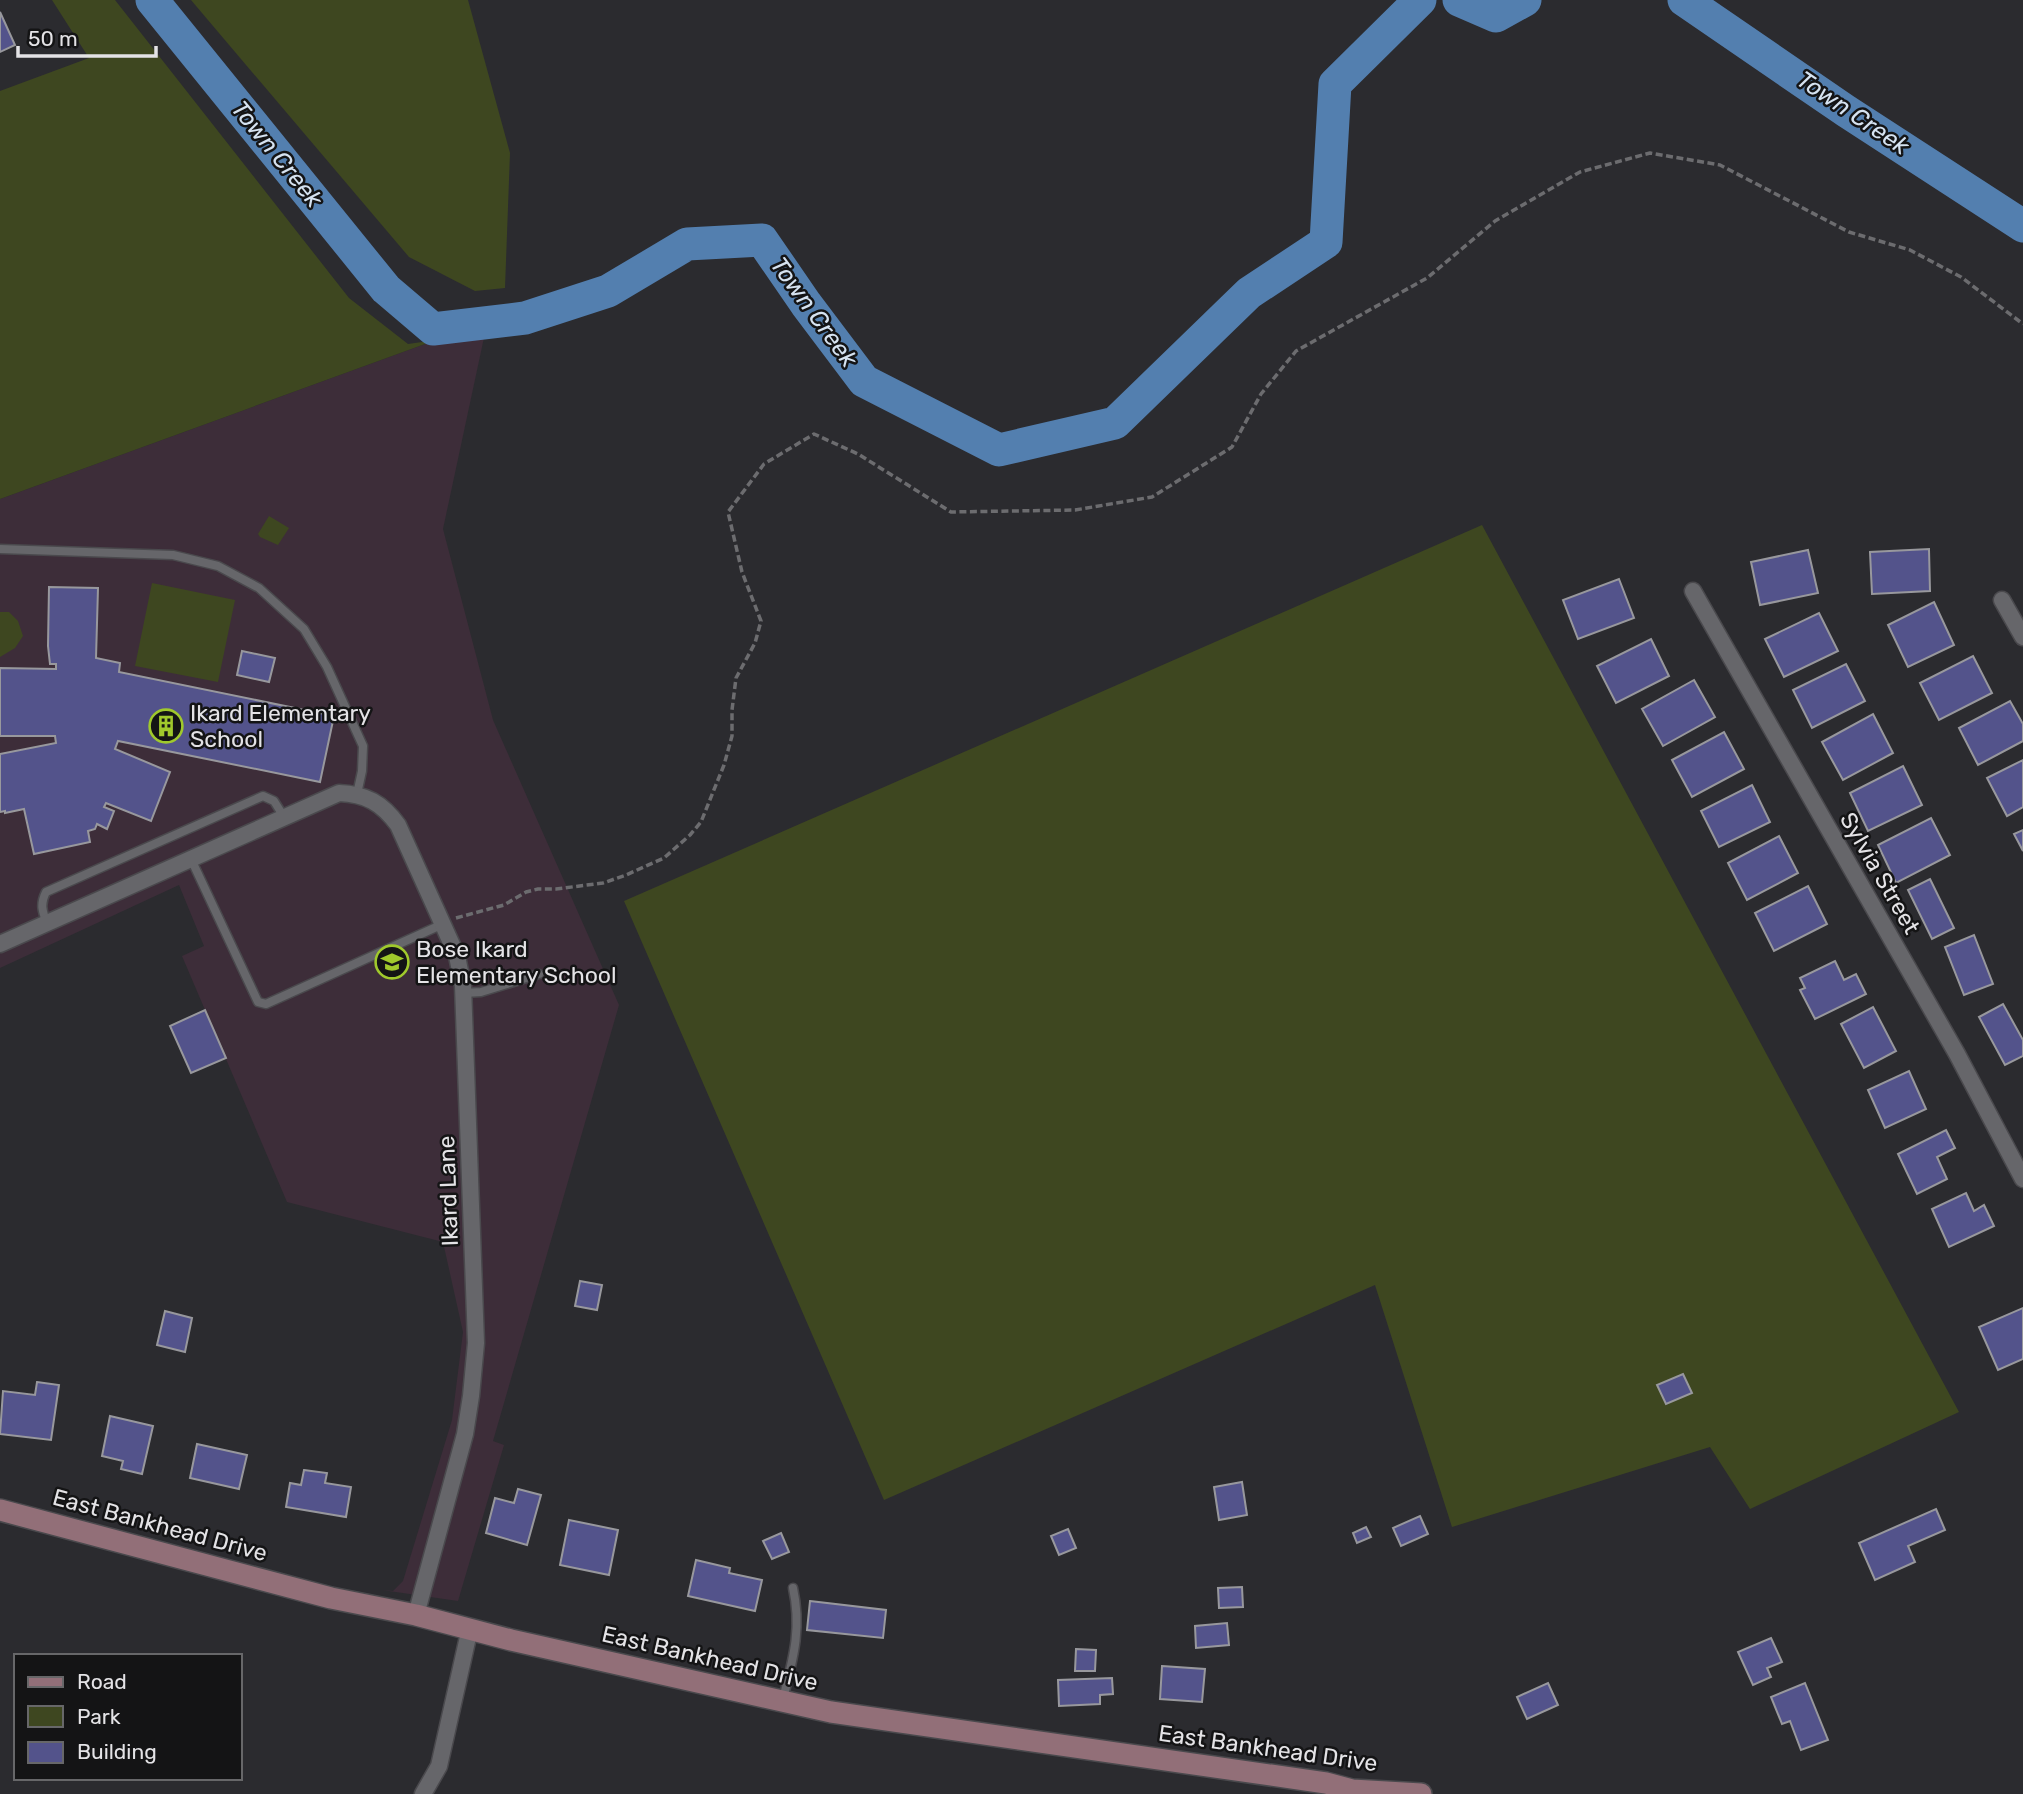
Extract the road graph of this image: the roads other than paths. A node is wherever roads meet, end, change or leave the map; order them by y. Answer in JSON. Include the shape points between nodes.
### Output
{"nodes":[{"id":1,"x":0,"y":549,"type":"edge"},
{"id":2,"x":1693,"y":591,"type":"dead end"},
{"id":3,"x":2002,"y":600,"type":"dead end"},
{"id":4,"x":2023,"y":637,"type":"edge"},
{"id":5,"x":357,"y":794,"type":"junction"},
{"id":6,"x":284,"y":817,"type":"junction"},
{"id":7,"x":191,"y":859,"type":"junction"},
{"id":8,"x":47,"y":923,"type":"junction"},
{"id":9,"x":443,"y":924,"type":"junction"},
{"id":10,"x":0,"y":944,"type":"edge"},
{"id":11,"x":539,"y":974,"type":"dead end"},
{"id":12,"x":464,"y":993,"type":"junction"},
{"id":13,"x":2023,"y":1179,"type":"edge"},
{"id":14,"x":0,"y":1510,"type":"edge"},
{"id":15,"x":793,"y":1588,"type":"dead end"},
{"id":16,"x":416,"y":1615,"type":"junction"},
{"id":17,"x":470,"y":1628,"type":"junction"},
{"id":18,"x":782,"y":1702,"type":"junction"},
{"id":19,"x":423,"y":1794,"type":"edge"},
{"id":20,"x":1421,"y":1794,"type":"edge"}],
"edges":[{"from":1,"to":5,"type":"lane","via":[[173,555],[218,566],[259,588],[304,629],[327,667],[363,746]]},
{"from":2,"to":13,"type":"street","name":"Sylvia Street","via":[[1957,1054]]},
{"from":3,"to":4,"type":"street"},
{"from":5,"to":6,"type":"street","via":[[339,793]]},
{"from":5,"to":9,"type":"street","name":"Ikard Lane","via":[[388,811],[398,825]]},
{"from":6,"to":7,"type":"street"},
{"from":6,"to":8,"type":"lane","via":[[274,801],[263,796],[46,892],[41,902]]},
{"from":7,"to":8,"type":"street"},
{"from":7,"to":9,"type":"lane","via":[[258,1002],[266,1004]]},
{"from":8,"to":10,"type":"street"},
{"from":9,"to":12,"type":"street","name":"Ikard Lane","via":[[457,956]]},
{"from":11,"to":12,"type":"lane"},
{"from":12,"to":16,"type":"street","name":"Ikard Lane","via":[[476,1343],[465,1434]]},
{"from":14,"to":16,"type":"street","name":"East Bankhead Drive","via":[[331,1598]]},
{"from":15,"to":18,"type":"lane","via":[[797,1642]]},
{"from":16,"to":17,"type":"street","name":"East Bankhead Drive"},
{"from":17,"to":18,"type":"street","name":"East Bankhead Drive"},
{"from":17,"to":19,"type":"street","via":[[439,1766]]},
{"from":18,"to":20,"type":"street","name":"East Bankhead Drive","via":[[1352,1790]]}]}
